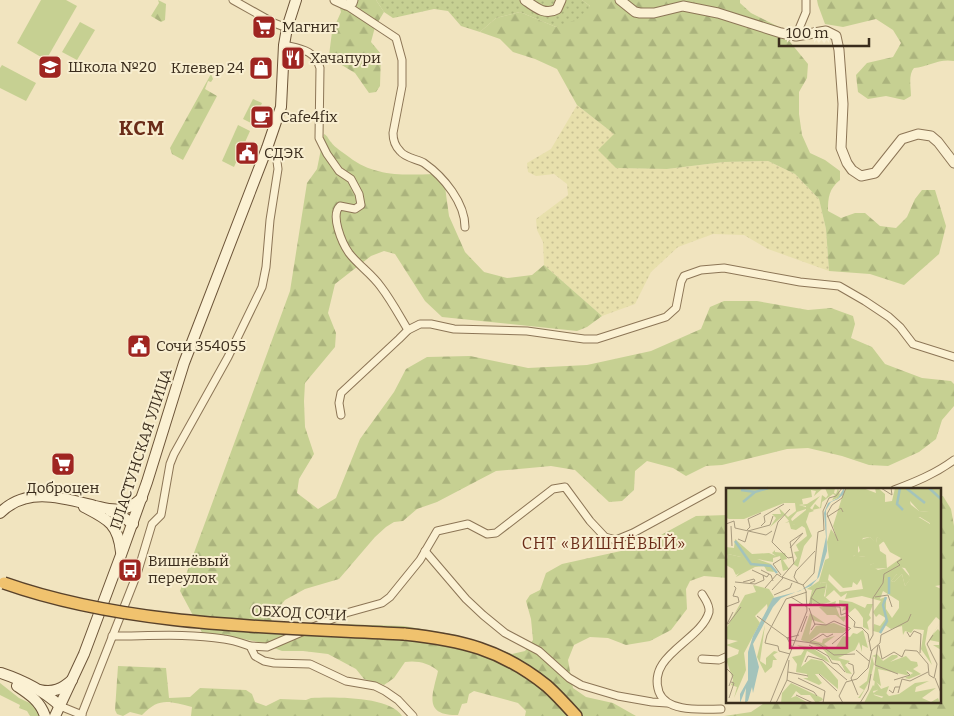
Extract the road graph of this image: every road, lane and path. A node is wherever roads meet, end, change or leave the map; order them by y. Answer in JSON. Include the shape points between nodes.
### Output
{"nodes":[{"id":1,"x":233,"y":0,"type":"edge"},
{"id":2,"x":296,"y":0,"type":"edge"},
{"id":3,"x":335,"y":0,"type":"edge"},
{"id":4,"x":525,"y":0,"type":"edge"},
{"id":5,"x":561,"y":0,"type":"edge"},
{"id":6,"x":620,"y":0,"type":"edge"},
{"id":7,"x":806,"y":0,"type":"edge"},
{"id":8,"x":350,"y":3,"type":"edge"},
{"id":9,"x":287,"y":28,"type":"junction"},
{"id":10,"x":796,"y":36,"type":"junction"},
{"id":11,"x":284,"y":45,"type":"junction"},
{"id":12,"x":267,"y":148,"type":"junction"},
{"id":13,"x":954,"y":163,"type":"edge"},
{"id":14,"x":465,"y":227,"type":"dead end"},
{"id":15,"x":408,"y":330,"type":"junction"},
{"id":16,"x":954,"y":356,"type":"edge"},
{"id":17,"x":341,"y":415,"type":"dead end"},
{"id":18,"x":954,"y":460,"type":"edge"},
{"id":19,"x":898,"y":488,"type":"edge"},
{"id":20,"x":712,"y":490,"type":"dead end"},
{"id":21,"x":142,"y":498,"type":"junction"},
{"id":22,"x":0,"y":513,"type":"edge"},
{"id":23,"x":106,"y":513,"type":"junction"},
{"id":24,"x":133,"y":524,"type":"junction"},
{"id":25,"x":425,"y":552,"type":"junction"},
{"id":26,"x":121,"y":555,"type":"junction"},
{"id":27,"x":1,"y":581,"type":"edge"},
{"id":28,"x":702,"y":594,"type":"dead end"},
{"id":29,"x":112,"y":636,"type":"junction"},
{"id":30,"x":250,"y":646,"type":"junction"},
{"id":31,"x":726,"y":657,"type":"edge"},
{"id":32,"x":702,"y":659,"type":"dead end"},
{"id":33,"x":0,"y":673,"type":"edge"},
{"id":34,"x":72,"y":680,"type":"junction"},
{"id":35,"x":34,"y":693,"type":"junction"},
{"id":36,"x":667,"y":703,"type":"junction"},
{"id":37,"x":721,"y":709,"type":"dead end"},
{"id":38,"x":58,"y":711,"type":"edge"},
{"id":39,"x":81,"y":715,"type":"edge"},
{"id":40,"x":45,"y":716,"type":"edge"},
{"id":41,"x":413,"y":716,"type":"edge"},
{"id":42,"x":576,"y":716,"type":"edge"}],
"edges":[{"from":1,"to":9,"type":"street"},
{"from":2,"to":9,"type":"main road","name":"ПЛАСТУНСКАЯ УЛИЦА"},
{"from":3,"to":8,"type":"street"},
{"from":4,"to":5,"type":"street","via":[[549,12],[557,9]]},
{"from":6,"to":10,"type":"street","via":[[635,12],[654,13],[683,6]]},
{"from":7,"to":10,"type":"street","via":[[806,12]]},
{"from":8,"to":14,"type":"street","via":[[396,38],[402,60],[402,86],[393,141],[400,152],[423,162],[440,177],[462,210]]},
{"from":9,"to":11,"type":"main road","name":"ПЛАСТУНСКАЯ УЛИЦА"},
{"from":10,"to":13,"type":"street","via":[[826,31],[836,36],[843,104],[841,148],[852,170],[862,176],[875,173],[902,139],[918,134],[931,136]]},
{"from":11,"to":12,"type":"main road","name":"ПЛАСТУНСКАЯ УЛИЦА","via":[[281,107]]},
{"from":11,"to":15,"type":"street","via":[[305,50],[318,61],[319,138],[339,171],[351,179],[360,194],[361,205],[355,209],[340,206],[338,209],[336,216],[340,234],[349,254],[380,286]]},
{"from":12,"to":21,"type":"main road","name":"ПЛАСТУНСКАЯ УЛИЦА","via":[[184,364]]},
{"from":12,"to":29,"type":"street","via":[[276,154],[278,169],[262,286],[174,454],[162,515],[152,524],[137,574]]},
{"from":15,"to":16,"type":"street","via":[[420,324],[432,324],[454,329],[527,331],[597,339],[666,317],[676,308],[684,276],[701,270],[724,268],[839,286],[889,317],[913,344]]},
{"from":15,"to":17,"type":"street","via":[[341,393],[338,403]]},
{"from":18,"to":19,"type":"street"},
{"from":20,"to":25,"type":"street","via":[[616,540],[605,537],[565,487],[558,487],[496,533],[487,534],[468,524],[436,531]]},
{"from":21,"to":23,"type":"main road","via":[[126,508]]},
{"from":21,"to":24,"type":"main road","name":"ПЛАСТУНСКАЯ УЛИЦА"},
{"from":22,"to":23,"type":"main road","via":[[13,503],[36,496],[72,500]]},
{"from":23,"to":24,"type":"main road"},
{"from":23,"to":26,"type":"main road","via":[[118,533]]},
{"from":24,"to":26,"type":"main road","name":"ПЛАСТУНСКАЯ УЛИЦА"},
{"from":25,"to":30,"type":"street","via":[[382,603],[346,613],[267,648]]},
{"from":25,"to":36,"type":"street","via":[[483,615],[505,633],[539,651],[569,678],[618,696]]},
{"from":26,"to":34,"type":"main road","name":"ПЛАСТУНСКАЯ УЛИЦА"},
{"from":27,"to":42,"type":"highway","name":"ОБХОД СОЧИ","bridge":true,"via":[[64,602],[129,613],[458,641],[507,659],[532,674]]},
{"from":28,"to":36,"type":"street","via":[[709,607],[708,613],[658,672],[656,684]]},
{"from":29,"to":30,"type":"street","via":[[204,636]]},
{"from":29,"to":39,"type":"street"},
{"from":30,"to":41,"type":"street","via":[[255,656],[264,661],[310,664],[346,681],[374,686],[398,700]]},
{"from":31,"to":32,"type":"street"},
{"from":33,"to":35,"type":"main road"},
{"from":34,"to":35,"type":"main road","via":[[64,687]]},
{"from":34,"to":38,"type":"main road","name":"ПЛАСТУНСКАЯ УЛИЦА"},
{"from":35,"to":38,"type":"main road"},
{"from":35,"to":40,"type":"main road"},
{"from":36,"to":37,"type":"street","via":[[692,709]]},
{"from":38,"to":39,"type":"street"}]}
